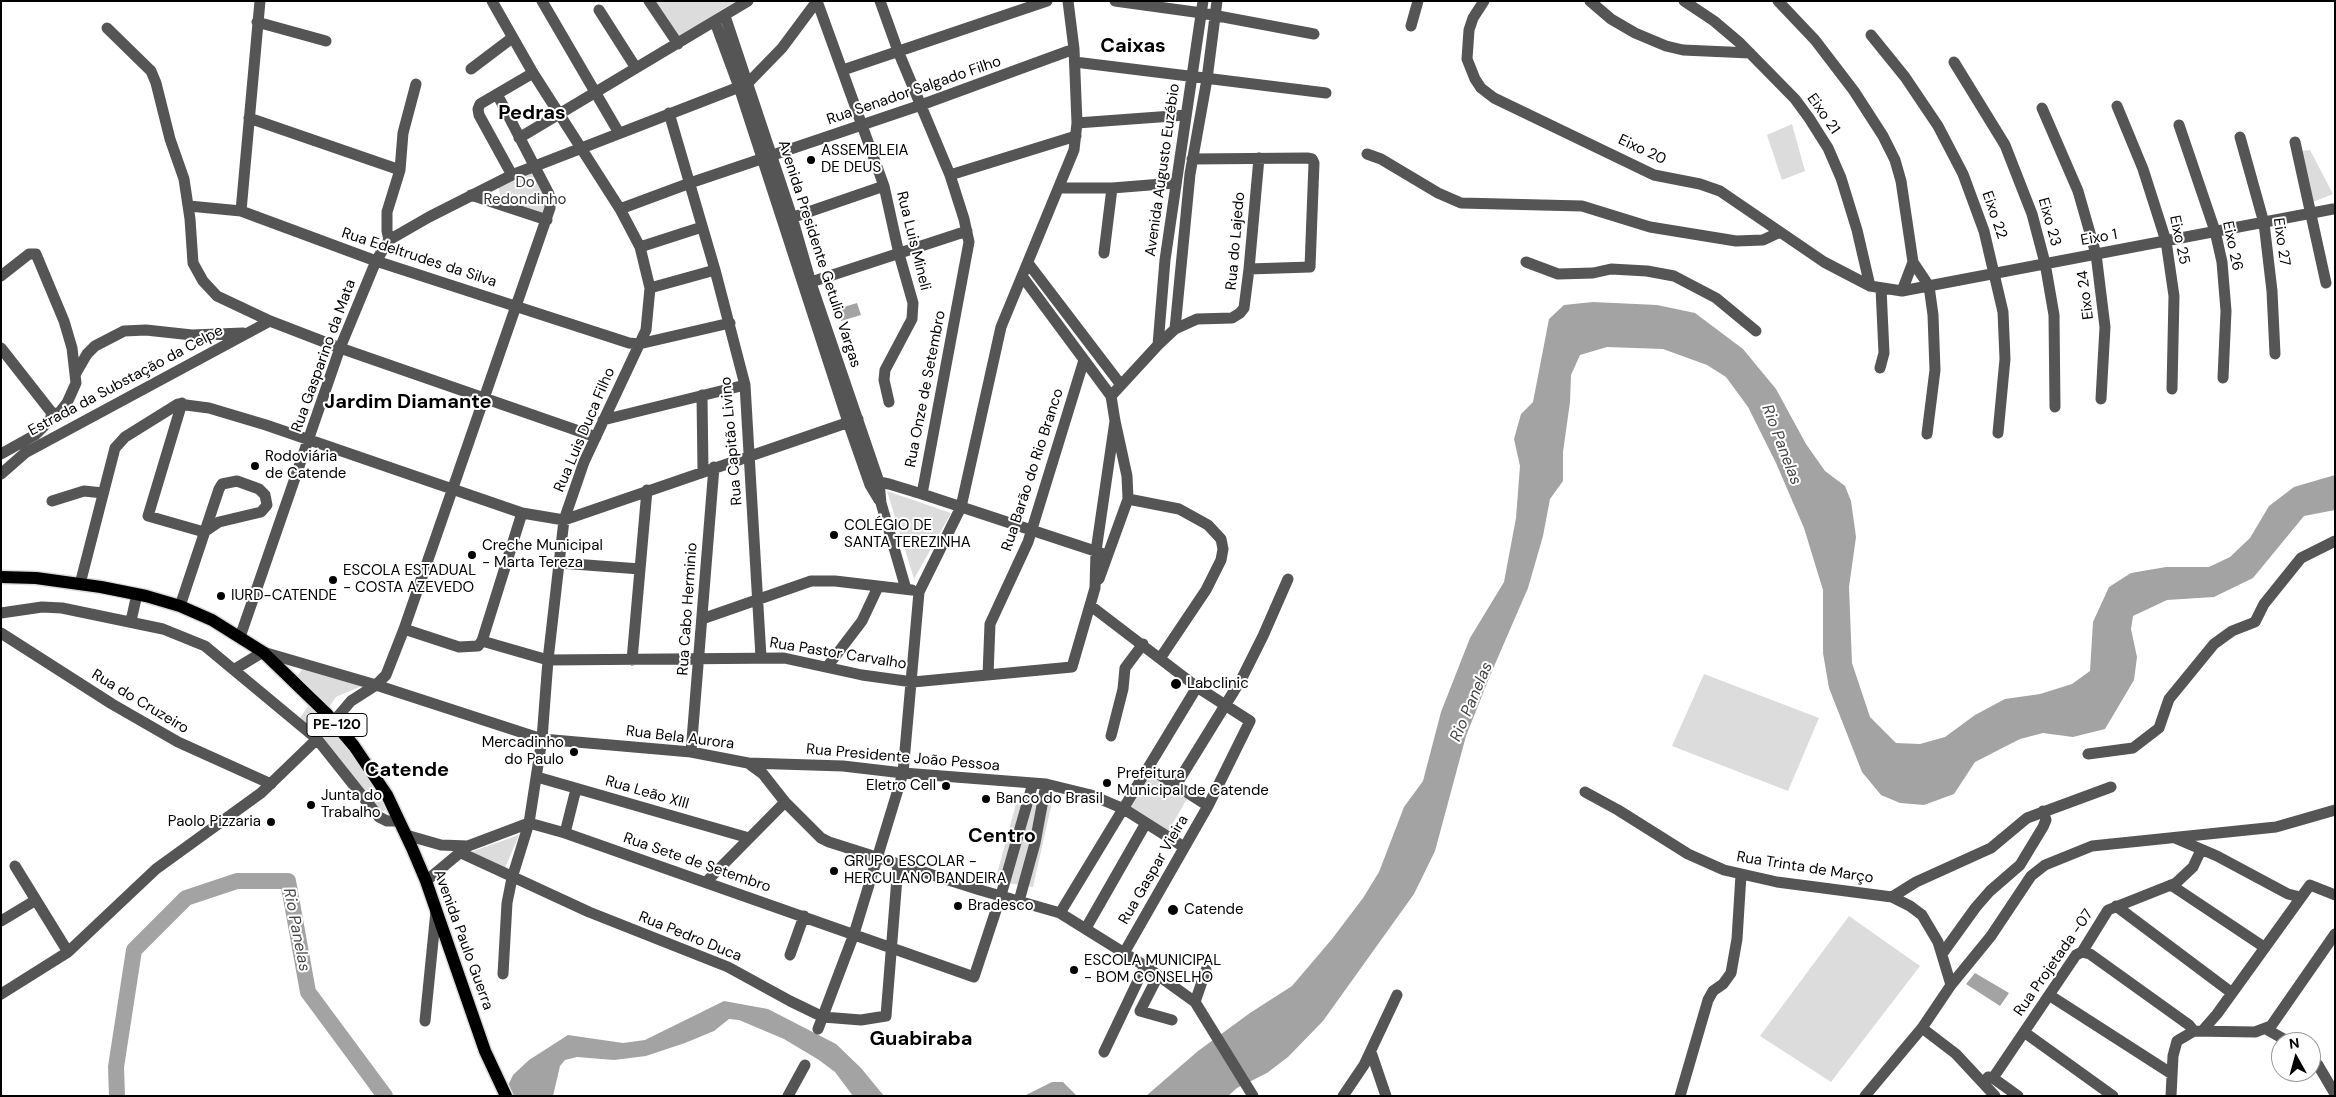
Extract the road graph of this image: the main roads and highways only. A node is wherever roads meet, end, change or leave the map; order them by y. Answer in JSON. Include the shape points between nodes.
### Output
{"nodes":[{"id":1,"x":1,"y":577,"type":"edge"},
{"id":2,"x":506,"y":1096,"type":"edge"}],
"edges":[{"from":1,"to":2,"type":"main road","name":"Avenida Paulo Guerra","number":"PE-120","via":[[80,584],[180,606],[212,620],[263,652],[334,721],[382,787],[406,835]]}]}
